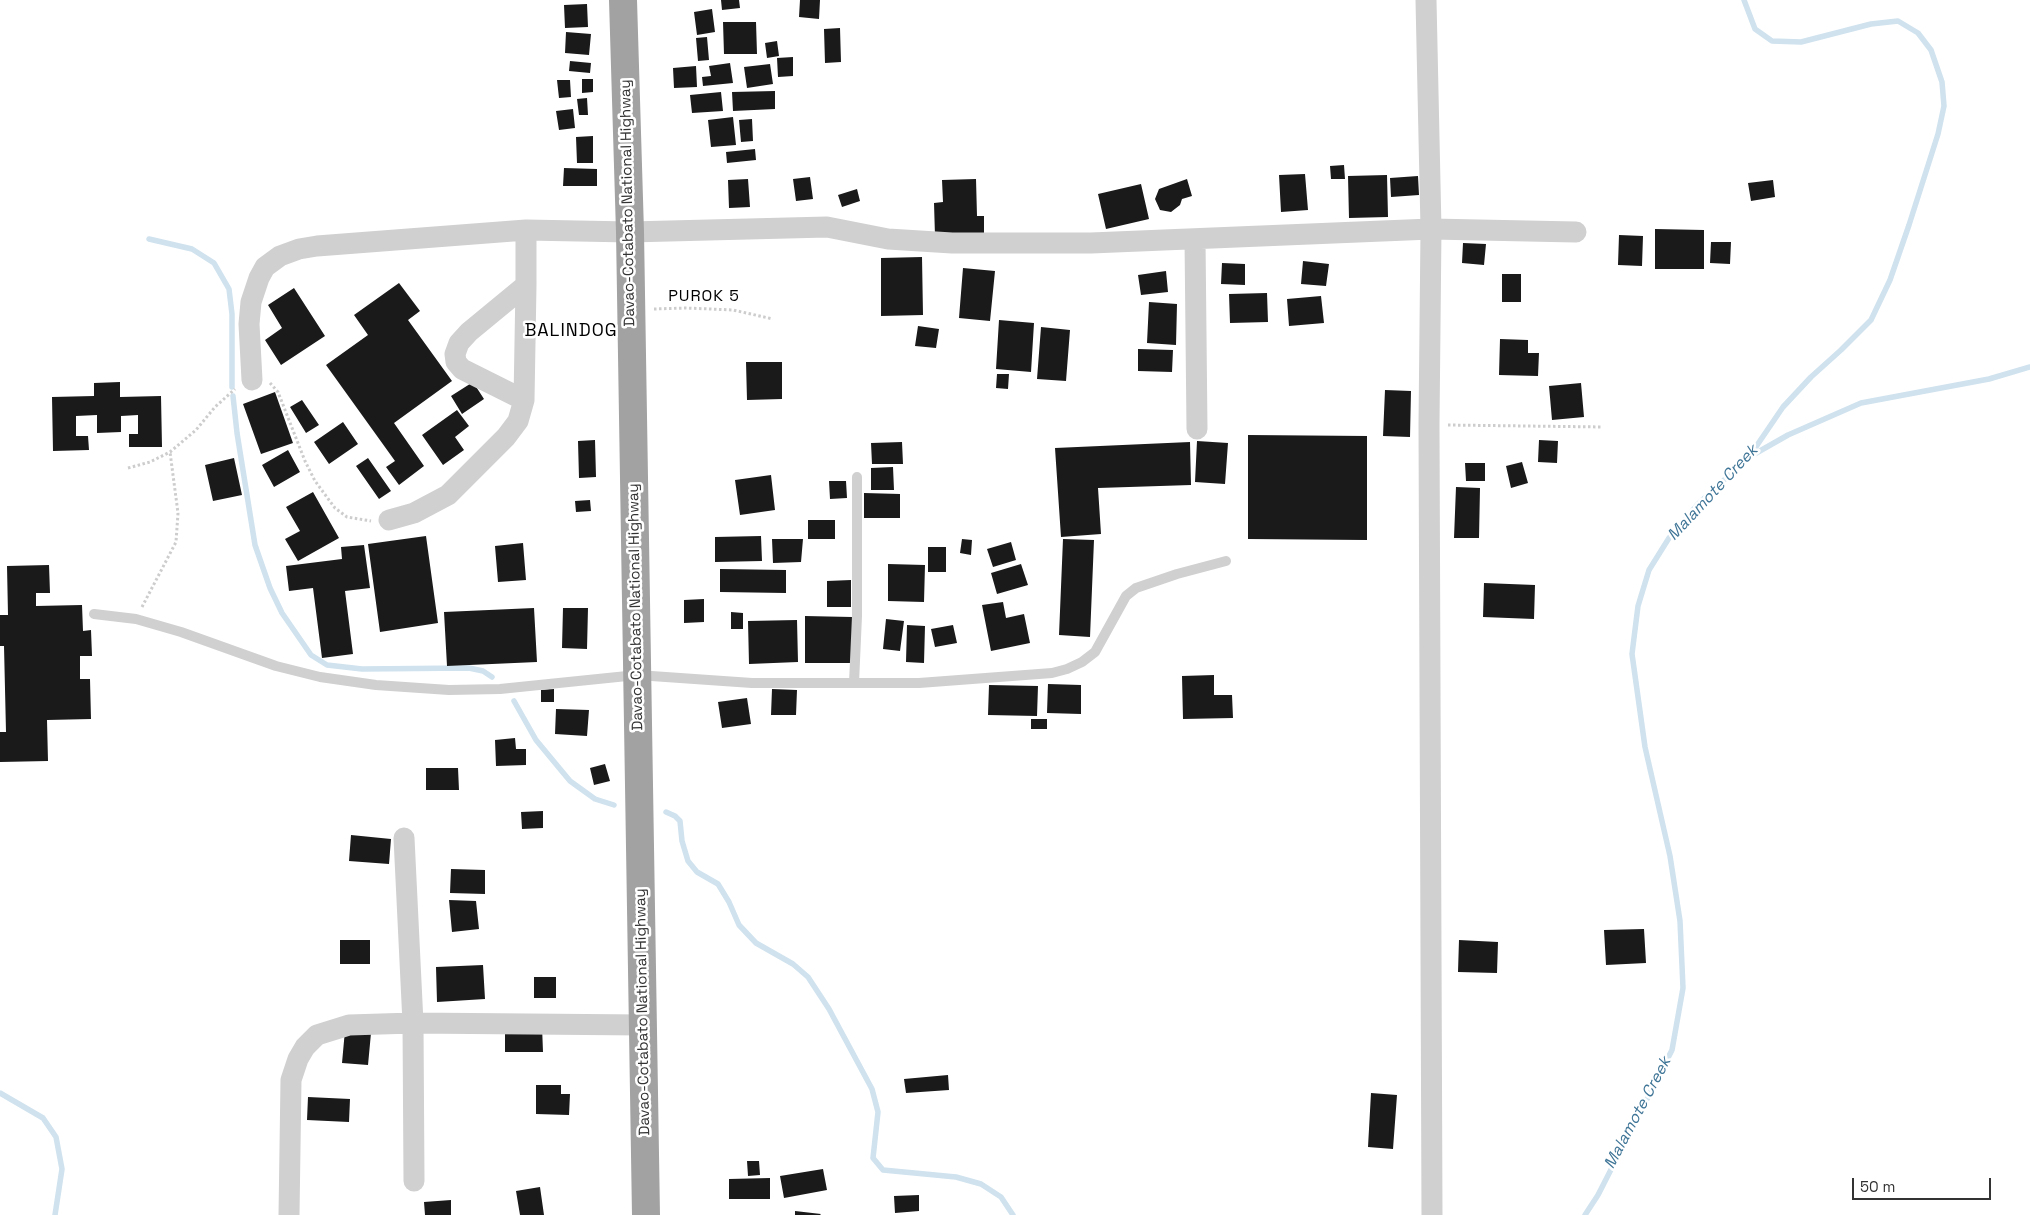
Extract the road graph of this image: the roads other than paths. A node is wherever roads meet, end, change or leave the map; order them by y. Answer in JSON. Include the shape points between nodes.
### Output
{"nodes":[{"id":1,"x":623,"y":0,"type":"edge"},
{"id":2,"x":1426,"y":0,"type":"edge"},
{"id":3,"x":1431,"y":229,"type":"junction"},
{"id":4,"x":526,"y":230,"type":"junction"},
{"id":5,"x":630,"y":232,"type":"junction"},
{"id":6,"x":1576,"y":232,"type":"dead end"},
{"id":7,"x":1195,"y":239,"type":"junction"},
{"id":8,"x":526,"y":285,"type":"junction"},
{"id":9,"x":252,"y":380,"type":"road end"},
{"id":10,"x":524,"y":400,"type":"junction"},
{"id":11,"x":1197,"y":429,"type":"dead end"},
{"id":12,"x":857,"y":477,"type":"dead end"},
{"id":13,"x":389,"y":520,"type":"road end"},
{"id":14,"x":1226,"y":562,"type":"dead end"},
{"id":15,"x":94,"y":614,"type":"dead end"},
{"id":16,"x":638,"y":675,"type":"junction"},
{"id":17,"x":854,"y":683,"type":"junction"},
{"id":18,"x":404,"y":838,"type":"dead end"},
{"id":19,"x":414,"y":1023,"type":"junction"},
{"id":20,"x":643,"y":1026,"type":"junction"},
{"id":21,"x":414,"y":1181,"type":"dead end"},
{"id":22,"x":289,"y":1215,"type":"edge"},
{"id":23,"x":646,"y":1215,"type":"edge"},
{"id":24,"x":1432,"y":1215,"type":"edge"}],
"edges":[{"from":1,"to":5,"type":"highway","name":"Davao-Cotabato National Highway"},
{"from":2,"to":3,"type":"street"},
{"from":3,"to":6,"type":"street"},
{"from":3,"to":7,"type":"street"},
{"from":3,"to":24,"type":"street"},
{"from":4,"to":5,"type":"street"},
{"from":4,"to":8,"type":"street"},
{"from":4,"to":9,"type":"street","via":[[318,246],[280,256],[265,267],[258,278],[252,302],[249,344]]},
{"from":5,"to":7,"type":"street","via":[[827,227],[888,239],[952,243]]},
{"from":5,"to":16,"type":"highway","name":"Davao-Cotabato National Highway"},
{"from":7,"to":11,"type":"street"},
{"from":8,"to":10,"type":"street"},
{"from":8,"to":10,"type":"street","via":[[469,332],[459,343],[455,354],[456,362],[462,368]]},
{"from":10,"to":13,"type":"street","via":[[518,420],[506,437],[448,495],[414,513]]},
{"from":12,"to":17,"type":"lane"},
{"from":14,"to":17,"type":"lane","via":[[1136,588],[1126,596],[1095,652],[1067,669],[1052,673],[919,683]]},
{"from":15,"to":16,"type":"lane","via":[[136,619],[276,666],[320,677],[376,685],[449,690],[500,689]]},
{"from":16,"to":17,"type":"lane","via":[[752,683]]},
{"from":16,"to":20,"type":"highway","name":"Davao-Cotabato National Highway"},
{"from":18,"to":19,"type":"street"},
{"from":19,"to":20,"type":"street"},
{"from":19,"to":21,"type":"street"},
{"from":19,"to":22,"type":"street","via":[[349,1025],[318,1035],[305,1048],[291,1080]]},
{"from":20,"to":23,"type":"highway","name":"Davao-Cotabato National Highway"}]}
